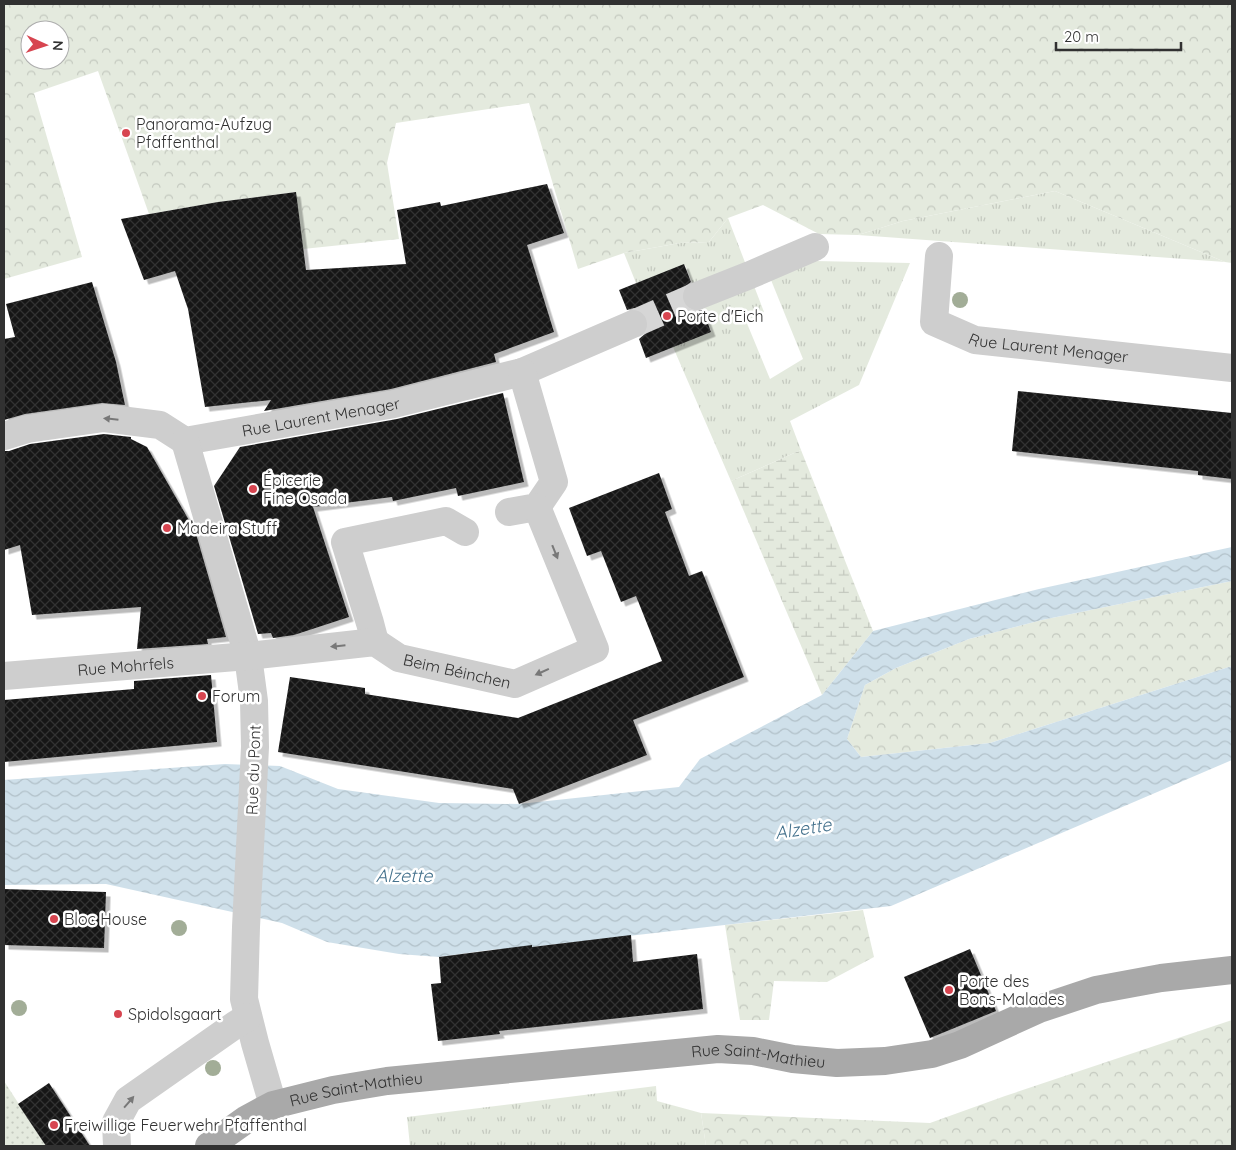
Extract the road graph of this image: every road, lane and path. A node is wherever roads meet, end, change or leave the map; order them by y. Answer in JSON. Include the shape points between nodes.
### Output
{"nodes":[{"id":1,"x":815,"y":247,"type":"dead end"},
{"id":2,"x":939,"y":256,"type":"dead end"},
{"id":3,"x":697,"y":296,"type":"tunnel mouth"},
{"id":4,"x":633,"y":324,"type":"tunnel mouth"},
{"id":5,"x":1232,"y":368,"type":"edge"},
{"id":6,"x":522,"y":372,"type":"junction"},
{"id":7,"x":4,"y":436,"type":"edge"},
{"id":8,"x":184,"y":441,"type":"junction"},
{"id":9,"x":537,"y":507,"type":"junction"},
{"id":10,"x":509,"y":512,"type":"dead end"},
{"id":11,"x":465,"y":532,"type":"dead end"},
{"id":12,"x":375,"y":642,"type":"junction"},
{"id":13,"x":248,"y":656,"type":"junction"},
{"id":14,"x":4,"y":676,"type":"edge"},
{"id":15,"x":1232,"y":970,"type":"edge"},
{"id":16,"x":248,"y":1017,"type":"junction"},
{"id":17,"x":273,"y":1105,"type":"junction"},
{"id":18,"x":117,"y":1146,"type":"edge"},
{"id":19,"x":209,"y":1146,"type":"edge"}],
"edges":[{"from":1,"to":3,"type":"street"},
{"from":2,"to":5,"type":"street","name":"Rue Laurent Menager","via":[[934,322],[975,340]]},
{"from":4,"to":6,"type":"street","name":"Rue Laurent Menager"},
{"from":6,"to":8,"type":"street","name":"Rue Laurent Menager","via":[[394,404]]},
{"from":6,"to":9,"type":"street","via":[[554,482]]},
{"from":8,"to":7,"type":"street","one_way":true,"via":[[160,425],[104,418],[27,429]]},
{"from":8,"to":13,"type":"street","name":"Rue du Pont"},
{"from":9,"to":10,"type":"street"},
{"from":9,"to":12,"type":"street","name":"Beim Béinchen","one_way":true,"via":[[595,649],[515,684],[399,658]]},
{"from":11,"to":12,"type":"street","via":[[446,520],[345,542]]},
{"from":12,"to":13,"type":"street","one_way":true},
{"from":13,"to":14,"type":"street","name":"Rue Mohrfels"},
{"from":13,"to":16,"type":"street","name":"Rue du Pont","via":[[254,702],[244,999]]},
{"from":15,"to":17,"type":"main road","name":"Rue Saint-Mathieu","via":[[1096,990],[1039,1009],[960,1045],[932,1054],[885,1061],[836,1064],[718,1049],[387,1081]]},
{"from":16,"to":17,"type":"street","name":"Rue du Pont"},
{"from":18,"to":16,"type":"street","one_way":true,"via":[[116,1122],[128,1100]]},
{"from":17,"to":19,"type":"main road","name":"Rue Saint-Mathieu"}]}
